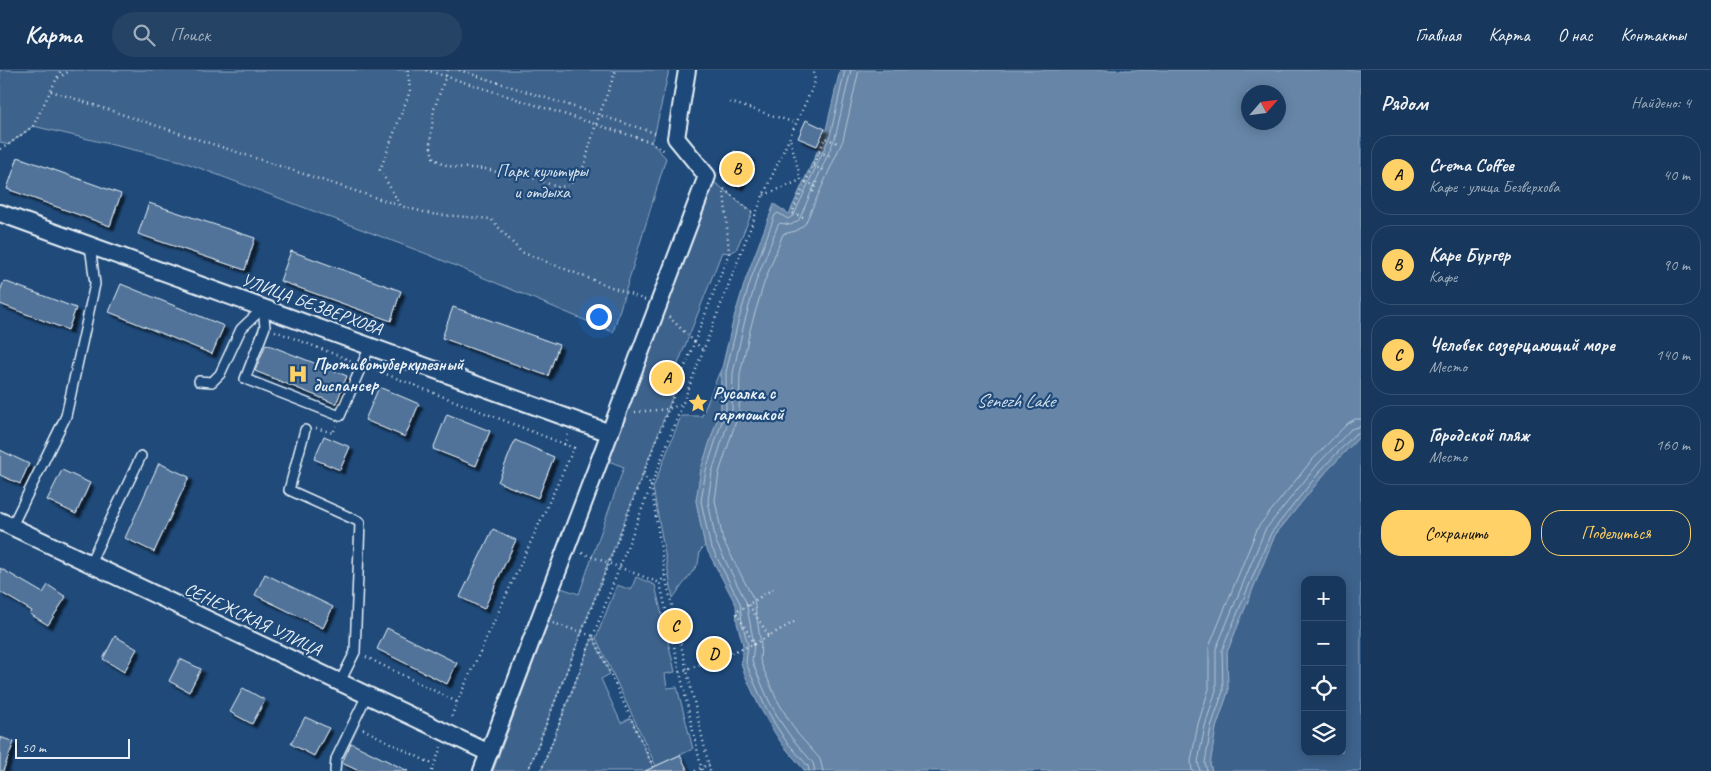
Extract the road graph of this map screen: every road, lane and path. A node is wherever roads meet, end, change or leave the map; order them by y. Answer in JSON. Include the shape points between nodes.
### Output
{"nodes":[{"id":1,"x":61,"y":70,"type":"edge"},
{"id":2,"x":71,"y":70,"type":"edge"},
{"id":3,"x":408,"y":70,"type":"edge"},
{"id":4,"x":426,"y":70,"type":"edge"},
{"id":5,"x":448,"y":70,"type":"edge"},
{"id":6,"x":459,"y":70,"type":"edge"},
{"id":7,"x":616,"y":70,"type":"edge"},
{"id":8,"x":686,"y":70,"type":"edge"},
{"id":9,"x":814,"y":70,"type":"edge"},
{"id":10,"x":445,"y":76,"type":"junction"},
{"id":11,"x":57,"y":78,"type":"junction"},
{"id":12,"x":51,"y":91,"type":"junction"},
{"id":13,"x":730,"y":102,"type":"dead end"},
{"id":14,"x":600,"y":116,"type":"junction"},
{"id":15,"x":796,"y":123,"type":"junction"},
{"id":16,"x":596,"y":124,"type":"junction"},
{"id":17,"x":654,"y":133,"type":"dead end"},
{"id":18,"x":789,"y":138,"type":"junction"},
{"id":19,"x":840,"y":144,"type":"dead end"},
{"id":20,"x":0,"y":149,"type":"edge"},
{"id":21,"x":667,"y":152,"type":"dead end"},
{"id":22,"x":819,"y":152,"type":"junction"},
{"id":23,"x":833,"y":157,"type":"dead end"},
{"id":24,"x":813,"y":166,"type":"junction"},
{"id":25,"x":826,"y":171,"type":"dead end"},
{"id":26,"x":801,"y":180,"type":"junction"},
{"id":27,"x":818,"y":180,"type":"dead end"},
{"id":28,"x":806,"y":182,"type":"junction"},
{"id":29,"x":816,"y":186,"type":"junction"},
{"id":30,"x":814,"y":192,"type":"dead end"},
{"id":31,"x":763,"y":196,"type":"junction"},
{"id":32,"x":400,"y":206,"type":"junction"},
{"id":33,"x":0,"y":213,"type":"edge"},
{"id":34,"x":755,"y":215,"type":"junction"},
{"id":35,"x":803,"y":217,"type":"dead end"},
{"id":36,"x":90,"y":245,"type":"junction"},
{"id":37,"x":658,"y":306,"type":"junction"},
{"id":38,"x":263,"y":308,"type":"junction"},
{"id":39,"x":266,"y":327,"type":"junction"},
{"id":40,"x":694,"y":342,"type":"junction"},
{"id":41,"x":370,"y":346,"type":"junction"},
{"id":42,"x":703,"y":350,"type":"junction"},
{"id":43,"x":362,"y":365,"type":"junction"},
{"id":44,"x":199,"y":381,"type":"dead end"},
{"id":45,"x":682,"y":404,"type":"junction"},
{"id":46,"x":668,"y":409,"type":"junction"},
{"id":47,"x":617,"y":414,"type":"junction"},
{"id":48,"x":340,"y":416,"type":"junction"},
{"id":49,"x":305,"y":430,"type":"joint"},
{"id":50,"x":610,"y":433,"type":"junction"},
{"id":51,"x":142,"y":456,"type":"dead end"},
{"id":52,"x":642,"y":474,"type":"junction"},
{"id":53,"x":651,"y":484,"type":"junction"},
{"id":54,"x":6,"y":523,"type":"edge"},
{"id":55,"x":567,"y":547,"type":"junction"},
{"id":56,"x":90,"y":563,"type":"junction"},
{"id":57,"x":608,"y":563,"type":"junction"},
{"id":58,"x":619,"y":567,"type":"junction"},
{"id":59,"x":665,"y":575,"type":"junction"},
{"id":60,"x":660,"y":583,"type":"junction"},
{"id":61,"x":773,"y":590,"type":"dead end"},
{"id":62,"x":749,"y":604,"type":"junction"},
{"id":63,"x":540,"y":618,"type":"junction"},
{"id":64,"x":794,"y":622,"type":"dead end"},
{"id":65,"x":582,"y":632,"type":"junction"},
{"id":66,"x":593,"y":636,"type":"junction"},
{"id":67,"x":769,"y":636,"type":"junction"},
{"id":68,"x":754,"y":644,"type":"junction"},
{"id":69,"x":355,"y":652,"type":"junction"},
{"id":70,"x":687,"y":669,"type":"junction"},
{"id":71,"x":680,"y":672,"type":"junction"},
{"id":72,"x":340,"y":682,"type":"junction"},
{"id":73,"x":367,"y":695,"type":"junction"},
{"id":74,"x":353,"y":724,"type":"junction"},
{"id":75,"x":489,"y":753,"type":"junction"},
{"id":76,"x":709,"y":764,"type":"junction"},
{"id":77,"x":434,"y":766,"type":"dead end"},
{"id":78,"x":702,"y":769,"type":"edge"},
{"id":79,"x":335,"y":771,"type":"edge"},
{"id":80,"x":482,"y":771,"type":"edge"},
{"id":81,"x":528,"y":771,"type":"edge"},
{"id":82,"x":541,"y":771,"type":"edge"},
{"id":83,"x":655,"y":771,"type":"edge"},
{"id":84,"x":695,"y":771,"type":"edge"},
{"id":85,"x":710,"y":771,"type":"edge"}],
"edges":[{"from":1,"to":11,"type":"path"},
{"from":2,"to":11,"type":"path"},
{"from":3,"to":32,"type":"path","via":[[410,91],[380,170]]},
{"from":4,"to":10,"type":"path"},
{"from":5,"to":10,"type":"path"},
{"from":6,"to":14,"type":"path"},
{"from":7,"to":14,"type":"path"},
{"from":8,"to":37,"type":"street","via":[[676,138],[707,176]]},
{"from":9,"to":15,"type":"path","via":[[815,82]]},
{"from":10,"to":16,"type":"path"},
{"from":10,"to":16,"type":"path","via":[[434,109],[430,144],[433,157],[440,163],[534,178],[557,187],[567,186],[584,166]]},
{"from":11,"to":12,"type":"path"},
{"from":12,"to":20,"type":"path","via":[[33,126]]},
{"from":12,"to":32,"type":"path"},
{"from":13,"to":15,"type":"path"},
{"from":14,"to":16,"type":"path"},
{"from":14,"to":17,"type":"path"},
{"from":15,"to":18,"type":"path"},
{"from":16,"to":21,"type":"path","via":[[650,142]]},
{"from":18,"to":26,"type":"path"},
{"from":18,"to":31,"type":"path"},
{"from":19,"to":22,"type":"path","via":[[825,138]]},
{"from":22,"to":23,"type":"path"},
{"from":22,"to":24,"type":"path"},
{"from":24,"to":25,"type":"path"},
{"from":24,"to":28,"type":"path"},
{"from":26,"to":28,"type":"path"},
{"from":26,"to":31,"type":"path"},
{"from":27,"to":29,"type":"path"},
{"from":28,"to":29,"type":"path"},
{"from":28,"to":35,"type":"path","via":[[792,212]]},
{"from":29,"to":30,"type":"path"},
{"from":31,"to":34,"type":"path"},
{"from":32,"to":37,"type":"path","via":[[430,214],[491,219],[521,252]]},
{"from":33,"to":36,"type":"street","name":"УЛИЦА БЕЗВЕРХОВА"},
{"from":34,"to":40,"type":"path","via":[[724,189],[729,253]]},
{"from":34,"to":42,"type":"path"},
{"from":36,"to":38,"type":"street","name":"УЛИЦА БЕЗВЕРХОВА"},
{"from":36,"to":54,"type":"lane","via":[[95,284],[66,416]]},
{"from":37,"to":40,"type":"path"},
{"from":37,"to":47,"type":"street"},
{"from":38,"to":39,"type":"lane"},
{"from":38,"to":41,"type":"street","name":"УЛИЦА БЕЗВЕРХОВА"},
{"from":38,"to":44,"type":"lane","via":[[241,329],[220,374],[212,382]]},
{"from":39,"to":43,"type":"path"},
{"from":39,"to":48,"type":"lane","via":[[245,379]]},
{"from":40,"to":42,"type":"path"},
{"from":40,"to":46,"type":"path"},
{"from":41,"to":43,"type":"lane"},
{"from":41,"to":50,"type":"street","name":"УЛИЦА БЕЗВЕРХОВА"},
{"from":42,"to":45,"type":"path"},
{"from":43,"to":48,"type":"lane"},
{"from":43,"to":69,"type":"path","via":[[574,448],[457,702]]},
{"from":45,"to":46,"type":"path"},
{"from":45,"to":53,"type":"path"},
{"from":46,"to":47,"type":"path"},
{"from":46,"to":52,"type":"path"},
{"from":47,"to":50,"type":"street"},
{"from":48,"to":49,"type":"path","via":[[333,433],[314,427]]},
{"from":49,"to":69,"type":"lane","via":[[289,490],[360,522]]},
{"from":50,"to":55,"type":"street"},
{"from":51,"to":56,"type":"lane"},
{"from":52,"to":53,"type":"path"},
{"from":52,"to":57,"type":"path"},
{"from":53,"to":58,"type":"path"},
{"from":53,"to":59,"type":"path"},
{"from":54,"to":56,"type":"street","name":"СЕНЕЖСКАЯ УЛИЦА"},
{"from":55,"to":57,"type":"path"},
{"from":55,"to":63,"type":"street"},
{"from":56,"to":72,"type":"street","name":"СЕНЕЖСКАЯ УЛИЦА"},
{"from":57,"to":58,"type":"path"},
{"from":57,"to":65,"type":"path"},
{"from":58,"to":60,"type":"path"},
{"from":58,"to":66,"type":"path"},
{"from":59,"to":60,"type":"path"},
{"from":59,"to":70,"type":"path"},
{"from":60,"to":71,"type":"path"},
{"from":61,"to":62,"type":"path"},
{"from":62,"to":67,"type":"path"},
{"from":62,"to":68,"type":"path","via":[[736,612]]},
{"from":63,"to":65,"type":"path"},
{"from":63,"to":75,"type":"street"},
{"from":64,"to":67,"type":"path"},
{"from":65,"to":66,"type":"path"},
{"from":65,"to":81,"type":"path"},
{"from":66,"to":82,"type":"path"},
{"from":66,"to":83,"type":"path"},
{"from":67,"to":68,"type":"path"},
{"from":68,"to":70,"type":"path"},
{"from":69,"to":72,"type":"lane"},
{"from":70,"to":71,"type":"path"},
{"from":70,"to":76,"type":"path"},
{"from":71,"to":78,"type":"path"},
{"from":72,"to":73,"type":"street","name":"СЕНЕЖСКАЯ УЛИЦА"},
{"from":73,"to":74,"type":"lane"},
{"from":73,"to":75,"type":"street","name":"СЕНЕЖСКАЯ УЛИЦА"},
{"from":74,"to":77,"type":"path"},
{"from":74,"to":79,"type":"lane","via":[[336,759]]},
{"from":75,"to":80,"type":"street"},
{"from":76,"to":78,"type":"path"},
{"from":76,"to":85,"type":"path"},
{"from":78,"to":84,"type":"path"}]}
